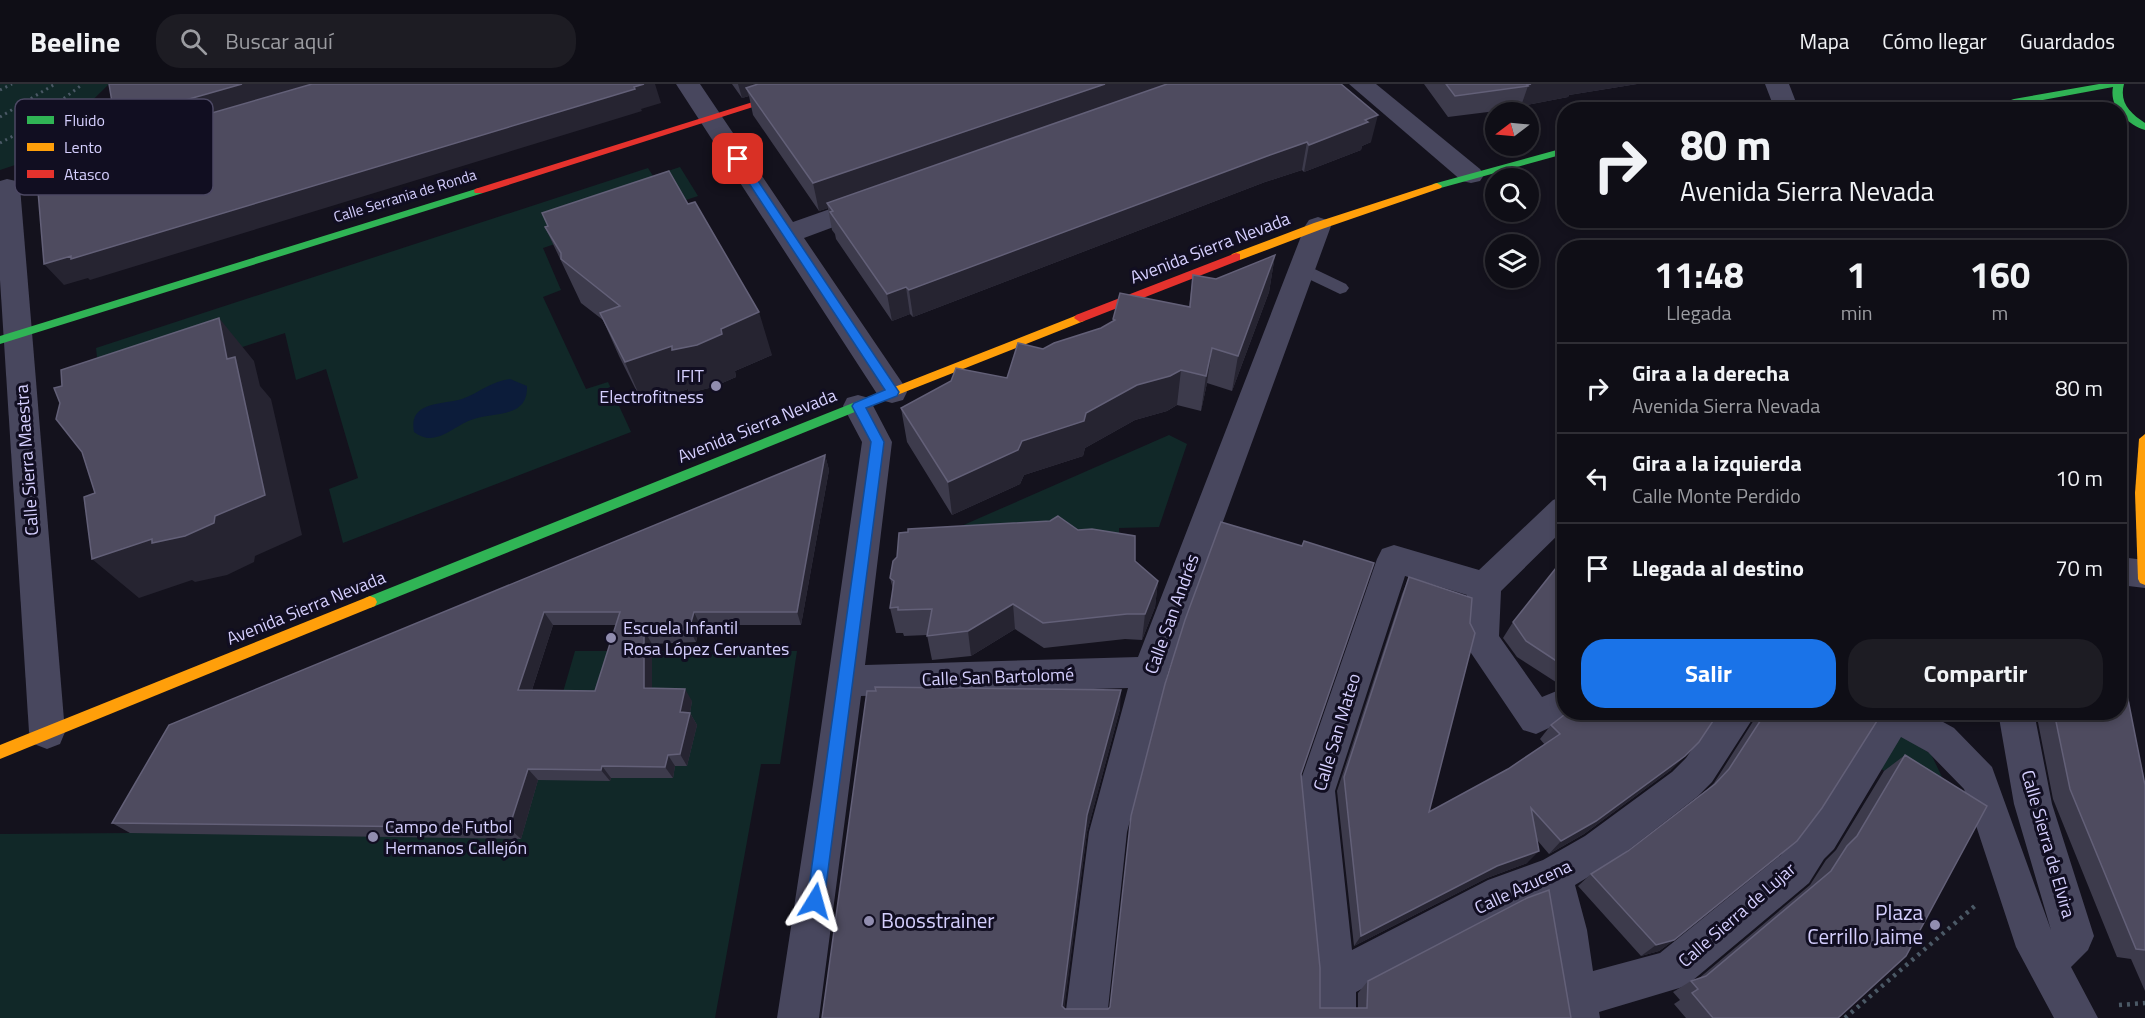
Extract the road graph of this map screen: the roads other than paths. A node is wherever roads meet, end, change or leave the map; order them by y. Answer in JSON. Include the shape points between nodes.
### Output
{"nodes":[{"id":1,"x":688,"y":84,"type":"edge"},
{"id":2,"x":820,"y":84,"type":"edge"},
{"id":3,"x":1361,"y":84,"type":"edge"},
{"id":4,"x":1777,"y":84,"type":"edge"},
{"id":5,"x":2117,"y":84,"type":"edge"},
{"id":6,"x":1782,"y":102,"type":"edge"},
{"id":7,"x":2012,"y":102,"type":"edge"},
{"id":8,"x":2118,"y":102,"type":"edge"},
{"id":9,"x":2127,"y":118,"type":"edge"},
{"id":10,"x":711,"y":119,"type":"junction"},
{"id":11,"x":2145,"y":127,"type":"edge"},
{"id":12,"x":1557,"y":153,"type":"edge"},
{"id":13,"x":1471,"y":175,"type":"junction"},
{"id":14,"x":13,"y":186,"type":"edge"},
{"id":15,"x":895,"y":195,"type":"edge"},
{"id":16,"x":1318,"y":226,"type":"junction"},
{"id":17,"x":788,"y":234,"type":"junction"},
{"id":18,"x":1302,"y":269,"type":"junction"},
{"id":19,"x":1340,"y":288,"type":"dead end"},
{"id":20,"x":9,"y":337,"type":"edge"},
{"id":21,"x":892,"y":392,"type":"junction"},
{"id":22,"x":858,"y":406,"type":"junction"},
{"id":23,"x":2145,"y":439,"type":"edge"},
{"id":24,"x":1557,"y":516,"type":"edge"},
{"id":25,"x":2127,"y":572,"type":"edge"},
{"id":26,"x":2144,"y":574,"type":"edge"},
{"id":27,"x":2145,"y":579,"type":"edge"},
{"id":28,"x":1485,"y":586,"type":"junction"},
{"id":29,"x":1150,"y":672,"type":"junction"},
{"id":30,"x":845,"y":681,"type":"junction"},
{"id":31,"x":1550,"y":711,"type":"edge"},
{"id":32,"x":1733,"y":720,"type":"edge"},
{"id":33,"x":1890,"y":720,"type":"edge"},
{"id":34,"x":1905,"y":720,"type":"edge"},
{"id":35,"x":2017,"y":720,"type":"edge"},
{"id":36,"x":47,"y":732,"type":"junction"},
{"id":37,"x":2,"y":752,"type":"edge"},
{"id":38,"x":1553,"y":876,"type":"junction"},
{"id":39,"x":2046,"y":963,"type":"junction"},
{"id":40,"x":1335,"y":999,"type":"edge"},
{"id":41,"x":1577,"y":1008,"type":"edge"},
{"id":42,"x":798,"y":1018,"type":"edge"},
{"id":43,"x":1086,"y":1018,"type":"edge"},
{"id":44,"x":2077,"y":1018,"type":"edge"}],
"edges":[{"from":1,"to":10,"type":"street"},
{"from":2,"to":10,"type":"main road","name":"Calle Serrania de Ronda"},
{"from":3,"to":13,"type":"street"},
{"from":4,"to":6,"type":"street"},
{"from":5,"to":7,"type":"main road"},
{"from":5,"to":8,"type":"main road"},
{"from":9,"to":11,"type":"main road"},
{"from":10,"to":17,"type":"street"},
{"from":10,"to":20,"type":"main road","name":"Calle Serrania de Ronda"},
{"from":12,"to":13,"type":"main road","name":"Avenida Sierra Nevada"},
{"from":13,"to":16,"type":"main road","name":"Avenida Sierra Nevada"},
{"from":14,"to":20,"type":"street","name":"Calle Sierra Maestra"},
{"from":15,"to":17,"type":"street"},
{"from":16,"to":18,"type":"street","name":"Calle San Andrés"},
{"from":16,"to":21,"type":"main road","name":"Avenida Sierra Nevada"},
{"from":17,"to":21,"type":"street"},
{"from":18,"to":19,"type":"lane"},
{"from":18,"to":29,"type":"street","name":"Calle San Andrés"},
{"from":20,"to":36,"type":"street","name":"Calle Sierra Maestra"},
{"from":21,"to":22,"type":"main road","name":"Avenida Sierra Nevada"},
{"from":22,"to":30,"type":"street","via":[[878,442]]},
{"from":22,"to":36,"type":"main road","name":"Avenida Sierra Nevada"},
{"from":23,"to":26,"type":"main road"},
{"from":24,"to":28,"type":"street"},
{"from":25,"to":26,"type":"street"},
{"from":26,"to":27,"type":"main road"},
{"from":28,"to":31,"type":"street","via":[[1481,639]]},
{"from":28,"to":40,"type":"street","name":"Calle San Mateo","via":[[1394,559],[1316,791]]},
{"from":29,"to":30,"type":"street","name":"Calle San Bartolomé"},
{"from":29,"to":43,"type":"street","name":"Calle San Andrés","via":[[1108,832]]},
{"from":30,"to":42,"type":"street"},
{"from":32,"to":38,"type":"street","name":"Calle Azucena","via":[[1686,784],[1599,849]]},
{"from":33,"to":41,"type":"street","name":"Calle Sierra de Lujar","via":[[1820,836],[1795,869],[1671,971]]},
{"from":34,"to":39,"type":"street","via":[[1941,740],[1979,779],[2036,947]]},
{"from":35,"to":39,"type":"street","name":"Calle Sierra de Elvira","via":[[2033,804],[2074,936]]},
{"from":36,"to":37,"type":"main road","name":"Avenida Sierra Nevada"},
{"from":38,"to":40,"type":"street","name":"Calle Azucena","via":[[1502,894]]},
{"from":38,"to":41,"type":"street","via":[[1567,930]]},
{"from":39,"to":44,"type":"street"}]}
